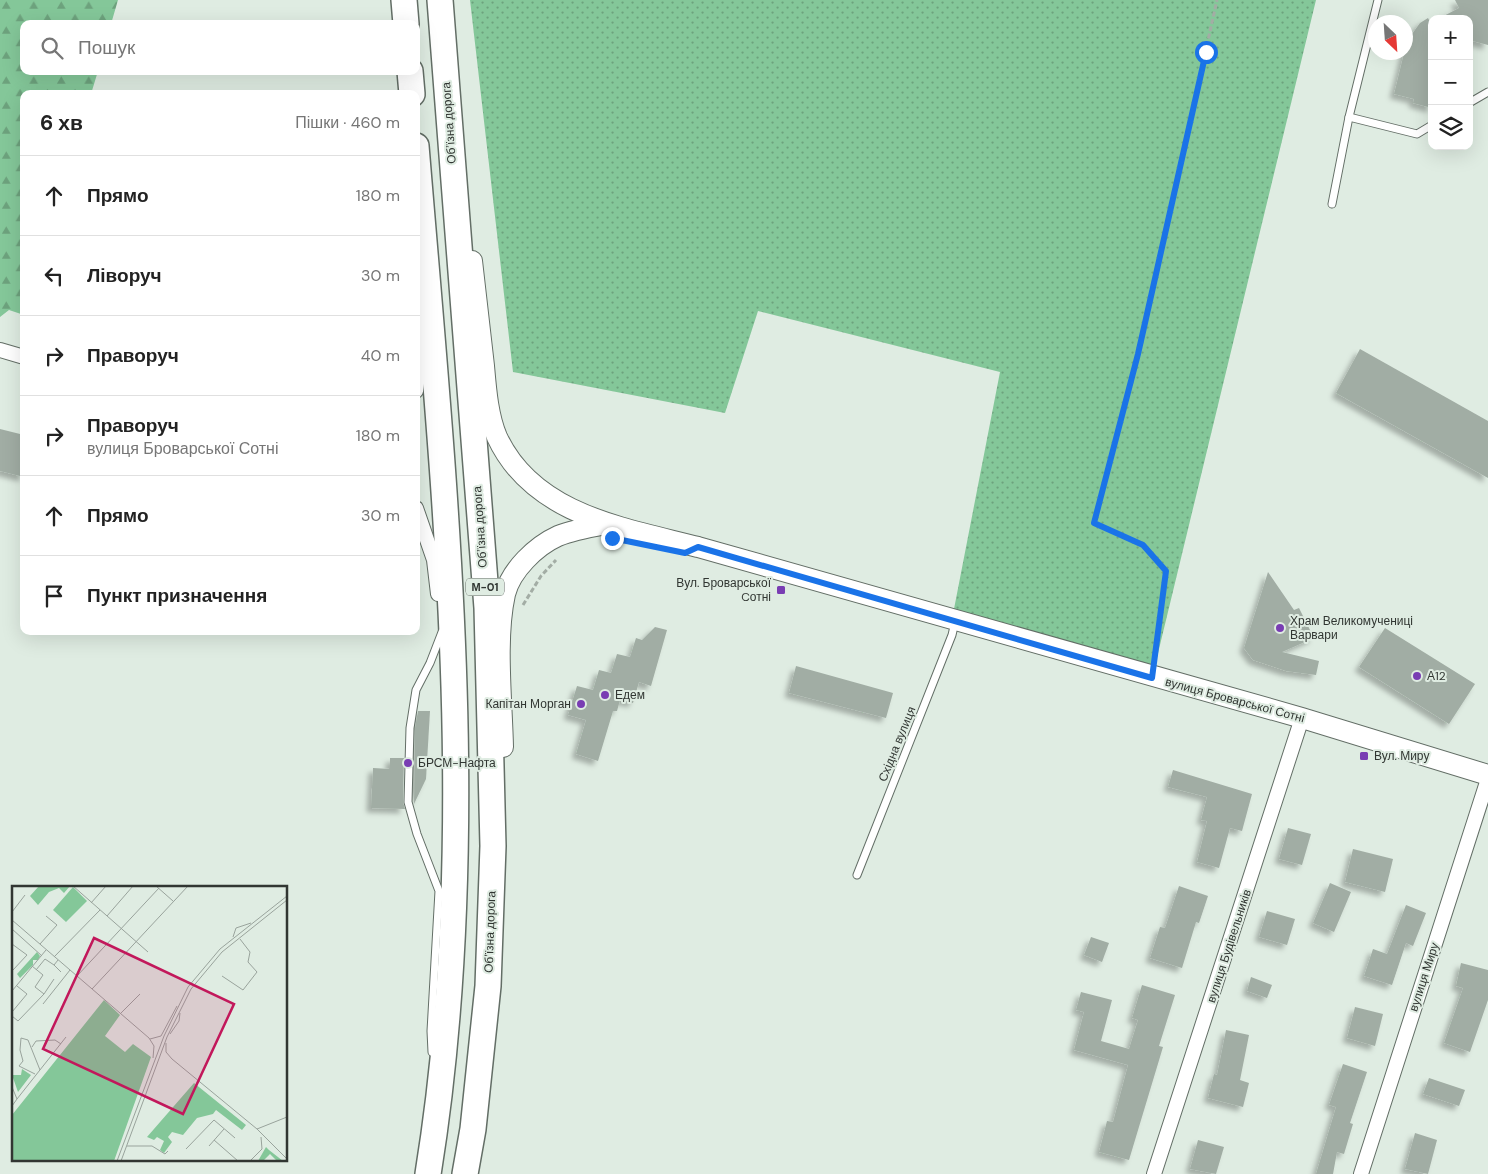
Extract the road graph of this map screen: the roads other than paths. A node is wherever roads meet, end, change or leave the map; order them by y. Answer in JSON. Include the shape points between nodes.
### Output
{"nodes":[{"id":1,"x":404,"y":0,"type":"edge"},
{"id":2,"x":1378,"y":0,"type":"edge"},
{"id":3,"x":441,"y":10,"type":"edge"},
{"id":4,"x":406,"y":20,"type":"edge"},
{"id":5,"x":404,"y":75,"type":"edge"},
{"id":6,"x":410,"y":75,"type":"edge"},
{"id":7,"x":402,"y":90,"type":"edge"},
{"id":8,"x":412,"y":90,"type":"edge"},
{"id":9,"x":1488,"y":92,"type":"edge"},
{"id":10,"x":1473,"y":101,"type":"edge"},
{"id":11,"x":1350,"y":117,"type":"junction"},
{"id":12,"x":1428,"y":127,"type":"edge"},
{"id":13,"x":420,"y":195,"type":"edge"},
{"id":14,"x":1332,"y":204,"type":"dead end"},
{"id":15,"x":0,"y":350,"type":"edge"},
{"id":16,"x":20,"y":356,"type":"edge"},
{"id":17,"x":420,"y":520,"type":"edge"},
{"id":18,"x":606,"y":524,"type":"junction"},
{"id":19,"x":448,"y":560,"type":"junction"},
{"id":20,"x":955,"y":621,"type":"junction"},
{"id":21,"x":442,"y":633,"type":"junction"},
{"id":22,"x":453,"y":682,"type":"junction"},
{"id":23,"x":1302,"y":718,"type":"junction"},
{"id":24,"x":1488,"y":775,"type":"edge"},
{"id":25,"x":1488,"y":779,"type":"edge"},
{"id":26,"x":856,"y":875,"type":"dead end"},
{"id":27,"x":488,"y":986,"type":"junction"},
{"id":28,"x":433,"y":1059,"type":"dead end"},
{"id":29,"x":433,"y":1068,"type":"dead end"},
{"id":30,"x":436,"y":1124,"type":"junction"},
{"id":31,"x":428,"y":1174,"type":"edge"},
{"id":32,"x":465,"y":1174,"type":"edge"},
{"id":33,"x":1154,"y":1174,"type":"edge"},
{"id":34,"x":1361,"y":1174,"type":"edge"}],
"edges":[{"from":1,"to":4,"type":"highway"},
{"from":2,"to":11,"type":"lane"},
{"from":3,"to":18,"type":"street","name":"вулиця Броварської Сотні","via":[[488,398],[497,436],[527,479],[542,492]]},
{"from":3,"to":27,"type":"highway","name":"Обʼїзна дорога","number":"М-01","via":[[486,608],[493,846]]},
{"from":5,"to":7,"type":"street"},
{"from":6,"to":8,"type":"highway"},
{"from":9,"to":10,"type":"lane"},
{"from":11,"to":12,"type":"lane","via":[[1417,134]]},
{"from":11,"to":14,"type":"lane"},
{"from":13,"to":19,"type":"highway","number":"М-01"},
{"from":15,"to":16,"type":"street"},
{"from":17,"to":21,"type":"street","via":[[434,560]]},
{"from":18,"to":20,"type":"street","name":"вулиця Броварської Сотні"},
{"from":18,"to":27,"type":"street","via":[[557,537],[535,552],[517,569],[505,593],[501,629],[504,836]]},
{"from":19,"to":21,"type":"lane"},
{"from":19,"to":22,"type":"highway","number":"М-01"},
{"from":20,"to":23,"type":"street","name":"вулиця Броварської Сотні"},
{"from":20,"to":26,"type":"lane","name":"Східна вулиця"},
{"from":21,"to":22,"type":"street"},
{"from":21,"to":28,"type":"lane","via":[[416,690],[410,728],[408,802],[440,891],[431,1031]]},
{"from":22,"to":30,"type":"highway","number":"М-01","via":[[456,877]]},
{"from":23,"to":24,"type":"street","name":"вулиця Броварської Сотні"},
{"from":23,"to":33,"type":"street","name":"вулиця Будівельників"},
{"from":25,"to":34,"type":"street","name":"вулиця Миру"},
{"from":27,"to":32,"type":"highway","name":"Обʼїзна дорога","number":"М-01","via":[[474,1129]]},
{"from":29,"to":30,"type":"lane"},
{"from":30,"to":31,"type":"highway","number":"М-01"}]}
